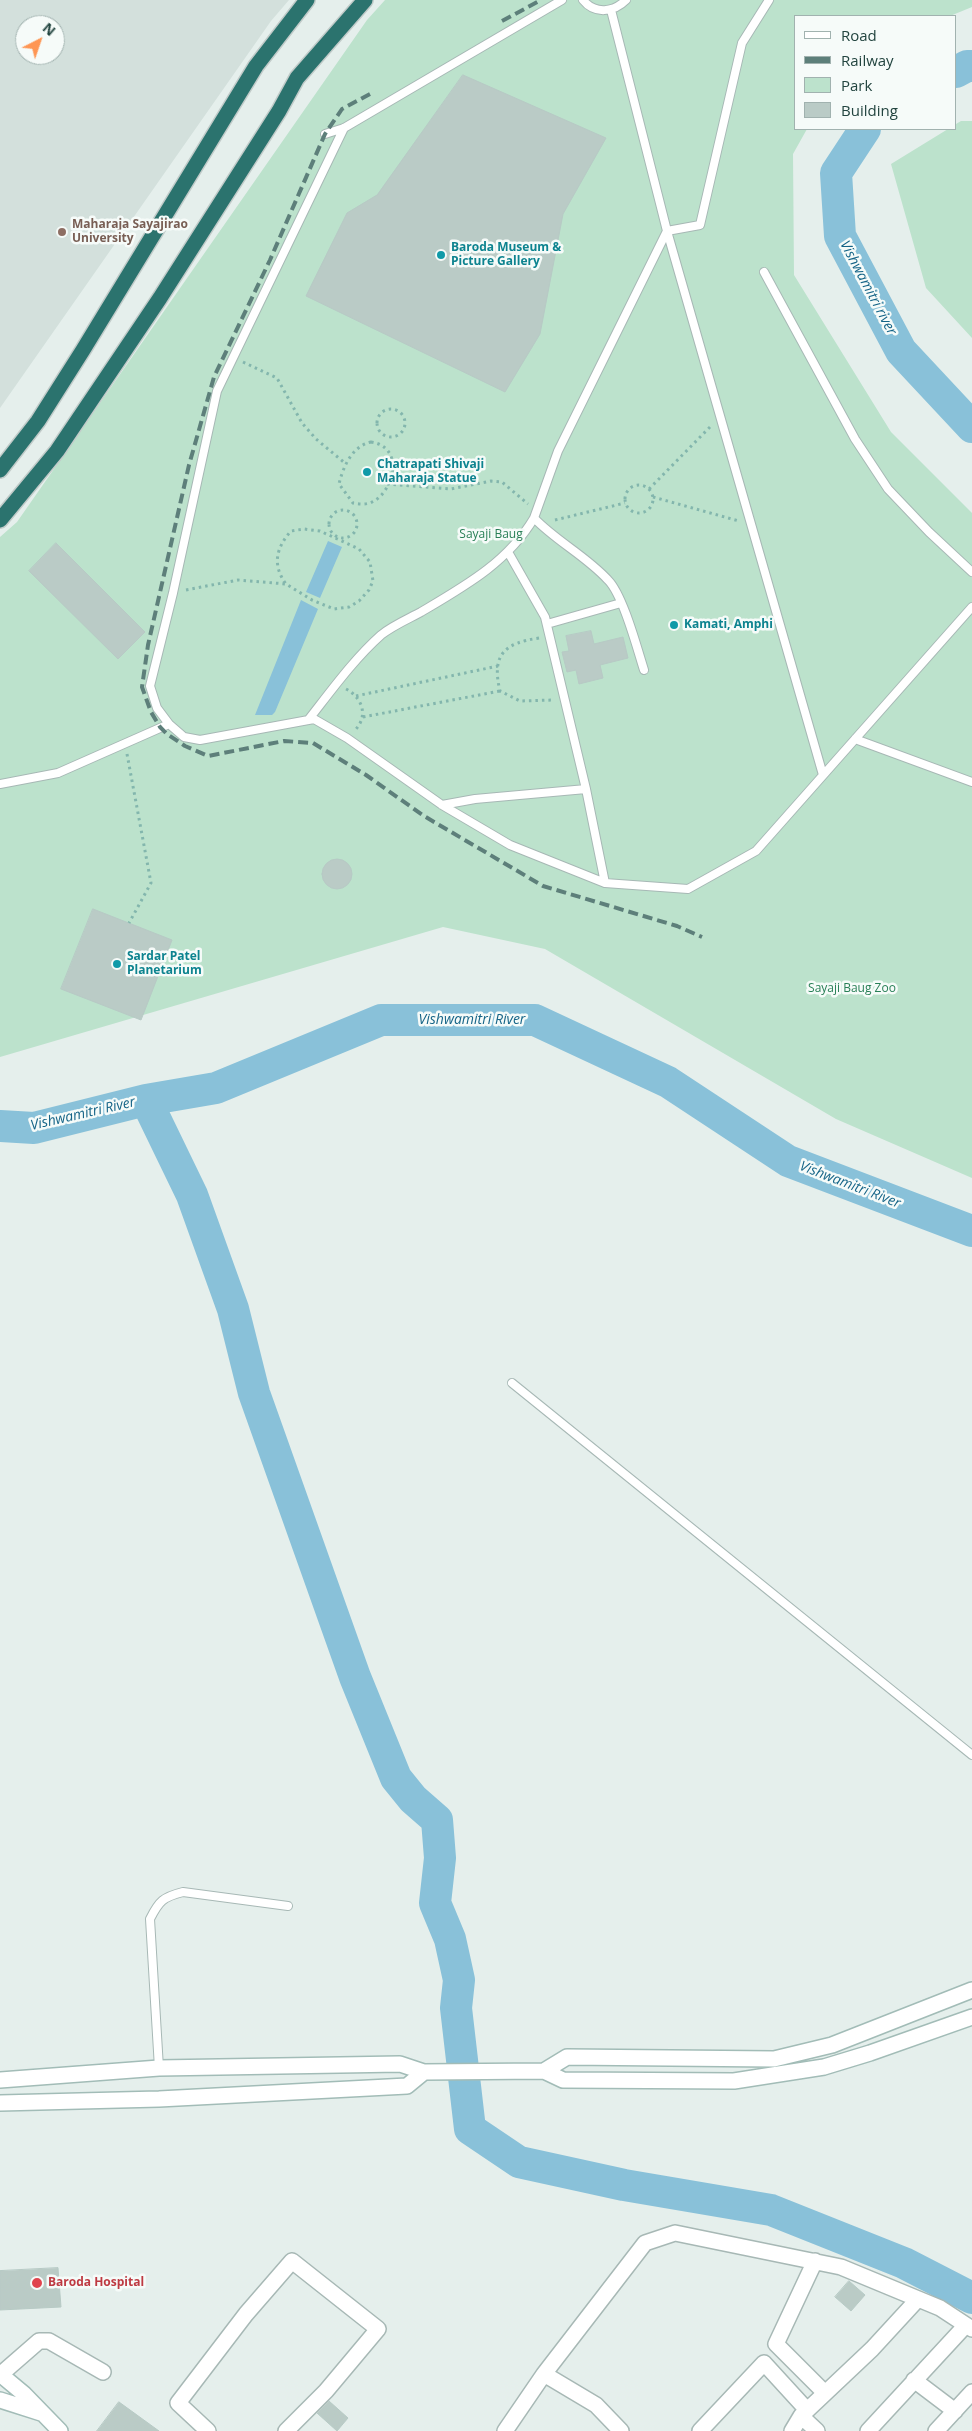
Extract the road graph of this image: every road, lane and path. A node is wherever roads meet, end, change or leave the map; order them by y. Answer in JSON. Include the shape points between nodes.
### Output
{"nodes":[{"id":1,"x":307,"y":0,"type":"edge"},
{"id":2,"x":365,"y":0,"type":"edge"},
{"id":3,"x":562,"y":0,"type":"edge"},
{"id":4,"x":583,"y":0,"type":"edge"},
{"id":5,"x":626,"y":0,"type":"edge"},
{"id":6,"x":769,"y":0,"type":"edge"},
{"id":7,"x":611,"y":10,"type":"junction"},
{"id":8,"x":344,"y":128,"type":"junction"},
{"id":9,"x":325,"y":134,"type":"dead end"},
{"id":10,"x":667,"y":231,"type":"junction"},
{"id":11,"x":764,"y":272,"type":"dead end"},
{"id":12,"x":232,"y":356,"type":"junction"},
{"id":13,"x":720,"y":418,"type":"junction"},
{"id":14,"x":384,"y":435,"type":"junction"},
{"id":15,"x":381,"y":444,"type":"junction"},
{"id":16,"x":346,"y":464,"type":"junction"},
{"id":17,"x":0,"y":470,"type":"edge"},
{"id":18,"x":387,"y":484,"type":"junction"},
{"id":19,"x":649,"y":489,"type":"junction"},
{"id":20,"x":653,"y":497,"type":"junction"},
{"id":21,"x":353,"y":502,"type":"junction"},
{"id":22,"x":625,"y":503,"type":"junction"},
{"id":23,"x":348,"y":510,"type":"junction"},
{"id":24,"x":535,"y":514,"type":"junction"},
{"id":25,"x":0,"y":520,"type":"edge"},
{"id":26,"x":540,"y":524,"type":"junction"},
{"id":27,"x":751,"y":525,"type":"junction"},
{"id":28,"x":338,"y":538,"type":"junction"},
{"id":29,"x":508,"y":552,"type":"junction"},
{"id":30,"x":972,"y":572,"type":"edge"},
{"id":31,"x":286,"y":584,"type":"junction"},
{"id":32,"x":173,"y":593,"type":"junction"},
{"id":33,"x":621,"y":603,"type":"junction"},
{"id":34,"x":972,"y":606,"type":"edge"},
{"id":35,"x":547,"y":624,"type":"junction"},
{"id":36,"x":550,"y":637,"type":"junction"},
{"id":37,"x":498,"y":666,"type":"junction"},
{"id":38,"x":644,"y":670,"type":"dead end"},
{"id":39,"x":336,"y":684,"type":"junction"},
{"id":40,"x":500,"y":691,"type":"junction"},
{"id":41,"x":356,"y":696,"type":"junction"},
{"id":42,"x":564,"y":698,"type":"junction"},
{"id":43,"x":364,"y":717,"type":"junction"},
{"id":44,"x":308,"y":719,"type":"junction"},
{"id":45,"x":168,"y":724,"type":"junction"},
{"id":46,"x":348,"y":738,"type":"junction"},
{"id":47,"x":855,"y":739,"type":"junction"},
{"id":48,"x":125,"y":743,"type":"junction"},
{"id":49,"x":823,"y":775,"type":"junction"},
{"id":50,"x":972,"y":782,"type":"edge"},
{"id":51,"x":0,"y":784,"type":"edge"},
{"id":52,"x":586,"y":789,"type":"junction"},
{"id":53,"x":442,"y":805,"type":"junction"},
{"id":54,"x":605,"y":883,"type":"junction"},
{"id":55,"x":129,"y":923,"type":"dead end"},
{"id":56,"x":512,"y":1383,"type":"dead end"},
{"id":57,"x":972,"y":1755,"type":"edge"},
{"id":58,"x":288,"y":1906,"type":"dead end"},
{"id":59,"x":972,"y":1990,"type":"edge"},
{"id":60,"x":935,"y":2004,"type":"junction"},
{"id":61,"x":972,"y":2017,"type":"edge"},
{"id":62,"x":940,"y":2028,"type":"junction"},
{"id":63,"x":158,"y":2068,"type":"junction"},
{"id":64,"x":544,"y":2071,"type":"junction"},
{"id":65,"x":424,"y":2072,"type":"junction"},
{"id":66,"x":0,"y":2080,"type":"edge"},
{"id":67,"x":0,"y":2103,"type":"edge"},
{"id":68,"x":815,"y":2261,"type":"junction"},
{"id":69,"x":918,"y":2299,"type":"junction"},
{"id":70,"x":969,"y":2327,"type":"edge"},
{"id":71,"x":103,"y":2372,"type":"dead end"},
{"id":72,"x":0,"y":2374,"type":"edge"},
{"id":73,"x":544,"y":2374,"type":"junction"},
{"id":74,"x":914,"y":2380,"type":"junction"},
{"id":75,"x":972,"y":2392,"type":"edge"},
{"id":76,"x":825,"y":2393,"type":"junction"},
{"id":77,"x":0,"y":2400,"type":"edge"},
{"id":78,"x":955,"y":2411,"type":"junction"},
{"id":79,"x":804,"y":2413,"type":"junction"},
{"id":80,"x":45,"y":2415,"type":"junction"},
{"id":81,"x":60,"y":2431,"type":"edge"},
{"id":82,"x":208,"y":2431,"type":"edge"},
{"id":83,"x":286,"y":2431,"type":"edge"},
{"id":84,"x":505,"y":2431,"type":"edge"},
{"id":85,"x":621,"y":2431,"type":"edge"},
{"id":86,"x":700,"y":2431,"type":"edge"},
{"id":87,"x":792,"y":2431,"type":"edge"},
{"id":88,"x":817,"y":2431,"type":"edge"},
{"id":89,"x":868,"y":2431,"type":"edge"},
{"id":90,"x":936,"y":2431,"type":"edge"}],
"edges":[{"from":1,"to":17,"type":"highway","via":[[256,66],[84,350],[38,421]]},
{"from":2,"to":25,"type":"highway","via":[[297,78],[160,298],[68,435]]},
{"from":3,"to":8,"type":"lane"},
{"from":4,"to":7,"type":"lane","via":[[593,8]]},
{"from":5,"to":7,"type":"lane"},
{"from":6,"to":10,"type":"lane","via":[[742,43],[700,225]]},
{"from":7,"to":10,"type":"lane"},
{"from":8,"to":9,"type":"lane"},
{"from":8,"to":12,"type":"lane"},
{"from":10,"to":13,"type":"lane"},
{"from":10,"to":24,"type":"lane","via":[[558,451]]},
{"from":11,"to":30,"type":"lane","via":[[855,439],[888,489]]},
{"from":12,"to":16,"type":"path","via":[[277,378],[302,423]]},
{"from":12,"to":32,"type":"lane","via":[[216,391]]},
{"from":13,"to":19,"type":"path"},
{"from":13,"to":27,"type":"lane"},
{"from":14,"to":14,"type":"path","via":[[378,428],[380,415],[388,410],[397,410],[405,421],[403,430],[397,436]]},
{"from":14,"to":15,"type":"path"},
{"from":15,"to":16,"type":"path","via":[[364,444]]},
{"from":15,"to":18,"type":"path","via":[[392,453],[394,463]]},
{"from":16,"to":21,"type":"path","via":[[340,484]]},
{"from":18,"to":21,"type":"path","via":[[381,496],[372,502]]},
{"from":18,"to":24,"type":"path","via":[[451,489],[502,482]]},
{"from":19,"to":20,"type":"path"},
{"from":19,"to":22,"type":"path","via":[[641,485],[632,486],[626,493]]},
{"from":20,"to":22,"type":"path","via":[[651,506],[639,513]]},
{"from":20,"to":27,"type":"path"},
{"from":21,"to":23,"type":"path"},
{"from":22,"to":26,"type":"path"},
{"from":23,"to":28,"type":"path","via":[[338,510],[329,522],[331,531]]},
{"from":23,"to":28,"type":"path","via":[[356,516],[357,530],[347,538]]},
{"from":24,"to":26,"type":"lane"},
{"from":24,"to":29,"type":"lane","via":[[523,536]]},
{"from":26,"to":33,"type":"lane","via":[[610,581]]},
{"from":27,"to":49,"type":"lane"},
{"from":28,"to":31,"type":"path","via":[[320,530],[304,528],[291,531],[277,551],[277,565]]},
{"from":28,"to":31,"type":"path","via":[[359,549],[370,562],[373,581],[359,601],[349,607],[334,609]]},
{"from":29,"to":35,"type":"lane"},
{"from":29,"to":39,"type":"lane","via":[[471,583],[382,634]]},
{"from":31,"to":32,"type":"path","via":[[238,580]]},
{"from":32,"to":45,"type":"lane","via":[[150,686],[157,708]]},
{"from":33,"to":35,"type":"lane"},
{"from":33,"to":38,"type":"lane"},
{"from":34,"to":47,"type":"lane"},
{"from":35,"to":36,"type":"lane"},
{"from":36,"to":37,"type":"path","via":[[518,641],[505,650]]},
{"from":36,"to":42,"type":"lane"},
{"from":37,"to":40,"type":"path","via":[[496,674]]},
{"from":37,"to":41,"type":"path"},
{"from":39,"to":41,"type":"path"},
{"from":39,"to":44,"type":"lane"},
{"from":40,"to":42,"type":"path","via":[[520,701]]},
{"from":40,"to":43,"type":"path"},
{"from":41,"to":43,"type":"path"},
{"from":42,"to":52,"type":"lane"},
{"from":43,"to":46,"type":"path"},
{"from":44,"to":45,"type":"lane","via":[[200,740],[184,737]]},
{"from":44,"to":46,"type":"lane","via":[[314,719]]},
{"from":45,"to":48,"type":"lane"},
{"from":46,"to":53,"type":"lane"},
{"from":47,"to":49,"type":"lane"},
{"from":47,"to":50,"type":"lane"},
{"from":48,"to":51,"type":"lane","via":[[58,773]]},
{"from":48,"to":55,"type":"path","via":[[151,884]]},
{"from":49,"to":54,"type":"lane","via":[[756,851],[688,889]]},
{"from":52,"to":53,"type":"lane"},
{"from":52,"to":54,"type":"lane"},
{"from":53,"to":54,"type":"lane","via":[[510,845]]},
{"from":56,"to":57,"type":"lane"},
{"from":58,"to":63,"type":"lane","via":[[183,1892],[166,1896],[156,1907],[150,1919]]},
{"from":59,"to":60,"type":"street"},
{"from":60,"to":62,"type":"street"},
{"from":60,"to":64,"type":"street","via":[[832,2045],[774,2059],[568,2057]]},
{"from":61,"to":62,"type":"street"},
{"from":62,"to":64,"type":"street","via":[[824,2067],[734,2081],[563,2080]]},
{"from":63,"to":65,"type":"street","via":[[400,2064]]},
{"from":63,"to":66,"type":"street"},
{"from":64,"to":65,"type":"street"},
{"from":65,"to":67,"type":"street","via":[[407,2086],[159,2099]]},
{"from":68,"to":69,"type":"street","via":[[841,2267]]},
{"from":68,"to":73,"type":"street","via":[[675,2233],[645,2243]]},
{"from":68,"to":76,"type":"street","via":[[776,2344]]},
{"from":69,"to":70,"type":"street","via":[[940,2308]]},
{"from":69,"to":76,"type":"street"},
{"from":70,"to":74,"type":"street"},
{"from":71,"to":72,"type":"street","via":[[49,2341],[39,2341]]},
{"from":72,"to":80,"type":"street"},
{"from":73,"to":84,"type":"street"},
{"from":73,"to":85,"type":"street","via":[[596,2405]]},
{"from":74,"to":78,"type":"street"},
{"from":74,"to":89,"type":"street"},
{"from":75,"to":78,"type":"street"},
{"from":76,"to":79,"type":"street"},
{"from":77,"to":80,"type":"street"},
{"from":78,"to":90,"type":"street"},
{"from":79,"to":86,"type":"street","via":[[764,2363]]},
{"from":79,"to":87,"type":"street"},
{"from":79,"to":88,"type":"street"},
{"from":80,"to":81,"type":"street"},
{"from":82,"to":83,"type":"street","via":[[178,2402],[292,2261],[378,2329],[326,2391]]}]}
